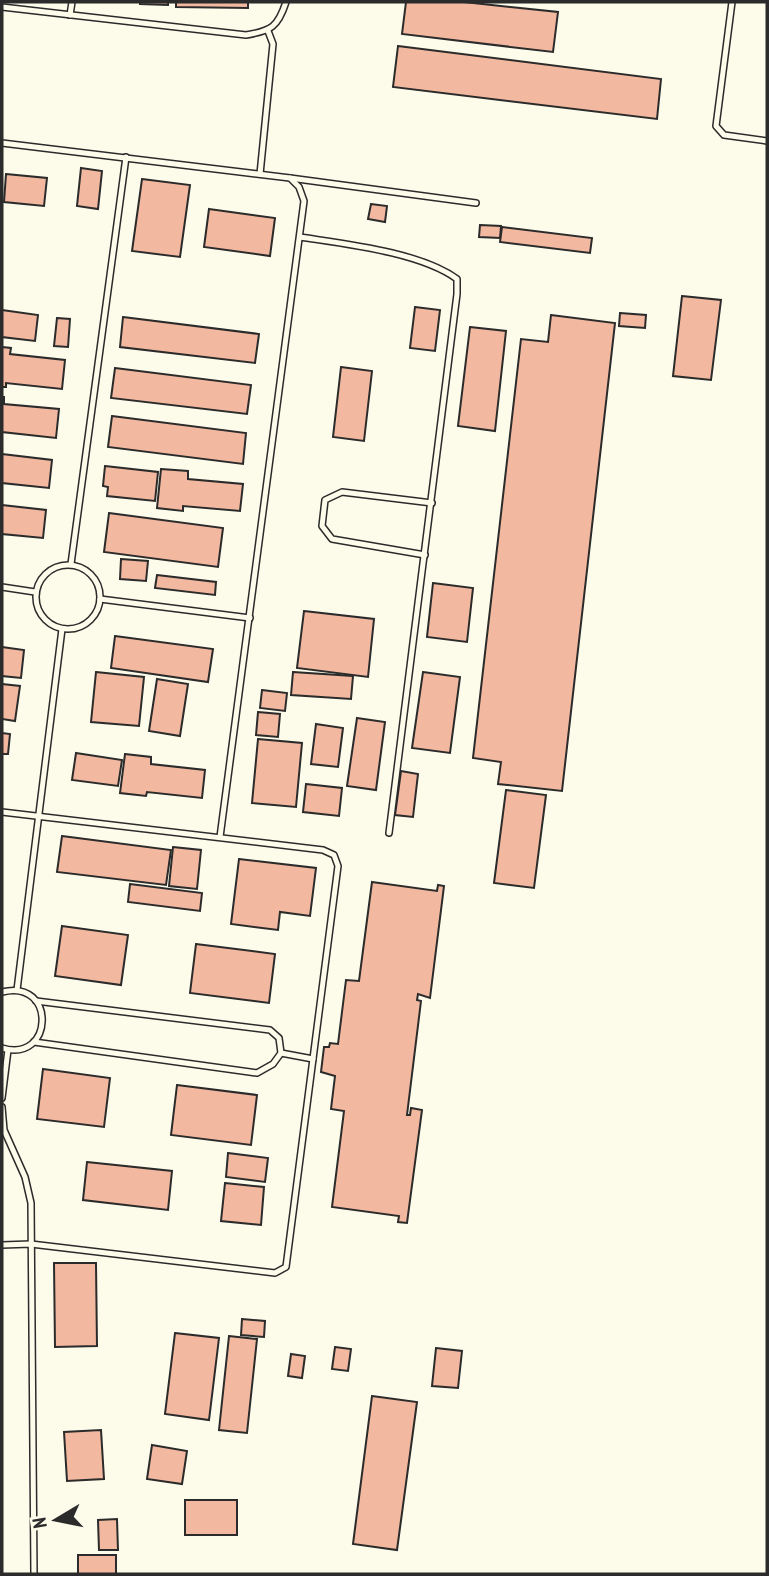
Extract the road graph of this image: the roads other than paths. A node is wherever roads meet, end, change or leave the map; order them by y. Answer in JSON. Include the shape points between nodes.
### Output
{"nodes":[{"id":1,"x":72,"y":2,"type":"edge"},
{"id":2,"x":286,"y":2,"type":"edge"},
{"id":3,"x":732,"y":2,"type":"edge"},
{"id":4,"x":2,"y":7,"type":"edge"},
{"id":5,"x":70,"y":15,"type":"junction"},
{"id":6,"x":268,"y":31,"type":"junction"},
{"id":7,"x":767,"y":141,"type":"edge"},
{"id":8,"x":2,"y":143,"type":"edge"},
{"id":9,"x":126,"y":157,"type":"junction"},
{"id":10,"x":260,"y":174,"type":"junction"},
{"id":11,"x":290,"y":178,"type":"junction"},
{"id":12,"x":476,"y":203,"type":"dead end"},
{"id":13,"x":300,"y":237,"type":"junction"},
{"id":14,"x":432,"y":503,"type":"junction"},
{"id":15,"x":425,"y":555,"type":"junction"},
{"id":16,"x":71,"y":565,"type":"junction"},
{"id":17,"x":2,"y":587,"type":"edge"},
{"id":18,"x":35,"y":592,"type":"junction"},
{"id":19,"x":100,"y":599,"type":"junction"},
{"id":20,"x":250,"y":618,"type":"junction"},
{"id":21,"x":62,"y":629,"type":"junction"},
{"id":22,"x":2,"y":812,"type":"edge"},
{"id":23,"x":38,"y":817,"type":"junction"},
{"id":24,"x":389,"y":833,"type":"dead end"},
{"id":25,"x":220,"y":838,"type":"junction"},
{"id":26,"x":17,"y":990,"type":"junction"},
{"id":27,"x":2,"y":992,"type":"edge"},
{"id":28,"x":36,"y":1002,"type":"junction"},
{"id":29,"x":34,"y":1042,"type":"junction"},
{"id":30,"x":5,"y":1049,"type":"edge"},
{"id":31,"x":281,"y":1053,"type":"junction"},
{"id":32,"x":313,"y":1059,"type":"junction"},
{"id":33,"x":2,"y":1098,"type":"edge"},
{"id":34,"x":2,"y":1107,"type":"edge"},
{"id":35,"x":31,"y":1244,"type":"junction"},
{"id":36,"x":2,"y":1245,"type":"edge"},
{"id":37,"x":34,"y":1574,"type":"edge"}],
"edges":[{"from":1,"to":5,"type":"lane"},
{"from":2,"to":6,"type":"lane"},
{"from":3,"to":7,"type":"lane","via":[[716,126],[724,135]]},
{"from":4,"to":5,"type":"lane"},
{"from":5,"to":6,"type":"lane","via":[[246,35]]},
{"from":6,"to":10,"type":"lane","via":[[273,44]]},
{"from":8,"to":9,"type":"lane"},
{"from":9,"to":10,"type":"lane"},
{"from":9,"to":16,"type":"lane"},
{"from":10,"to":11,"type":"lane"},
{"from":11,"to":12,"type":"lane"},
{"from":11,"to":13,"type":"lane","via":[[304,201]]},
{"from":13,"to":14,"type":"lane","via":[[372,248],[443,269],[457,279]]},
{"from":13,"to":20,"type":"lane"},
{"from":14,"to":15,"type":"lane"},
{"from":14,"to":15,"type":"lane","via":[[342,492],[325,500],[323,513],[322,526],[332,539]]},
{"from":15,"to":24,"type":"lane"},
{"from":16,"to":18,"type":"lane","via":[[44,574]]},
{"from":16,"to":19,"type":"lane","via":[[89,572]]},
{"from":17,"to":18,"type":"lane"},
{"from":18,"to":21,"type":"lane","via":[[44,620]]},
{"from":19,"to":20,"type":"lane"},
{"from":19,"to":21,"type":"lane","via":[[92,619],[83,626]]},
{"from":20,"to":25,"type":"lane"},
{"from":21,"to":23,"type":"lane"},
{"from":22,"to":23,"type":"lane"},
{"from":23,"to":25,"type":"lane"},
{"from":23,"to":26,"type":"lane"},
{"from":25,"to":32,"type":"lane","via":[[334,855],[338,866]]},
{"from":26,"to":27,"type":"lane"},
{"from":26,"to":28,"type":"lane"},
{"from":28,"to":29,"type":"lane","via":[[43,1018]]},
{"from":28,"to":31,"type":"lane","via":[[270,1030],[279,1038]]},
{"from":29,"to":30,"type":"lane","via":[[18,1051]]},
{"from":29,"to":31,"type":"lane","via":[[257,1073]]},
{"from":30,"to":33,"type":"lane"},
{"from":31,"to":32,"type":"lane"},
{"from":32,"to":35,"type":"lane","via":[[286,1267],[275,1273]]},
{"from":34,"to":35,"type":"lane","via":[[4,1130],[31,1203]]},
{"from":35,"to":36,"type":"lane"},
{"from":35,"to":37,"type":"lane"}]}
